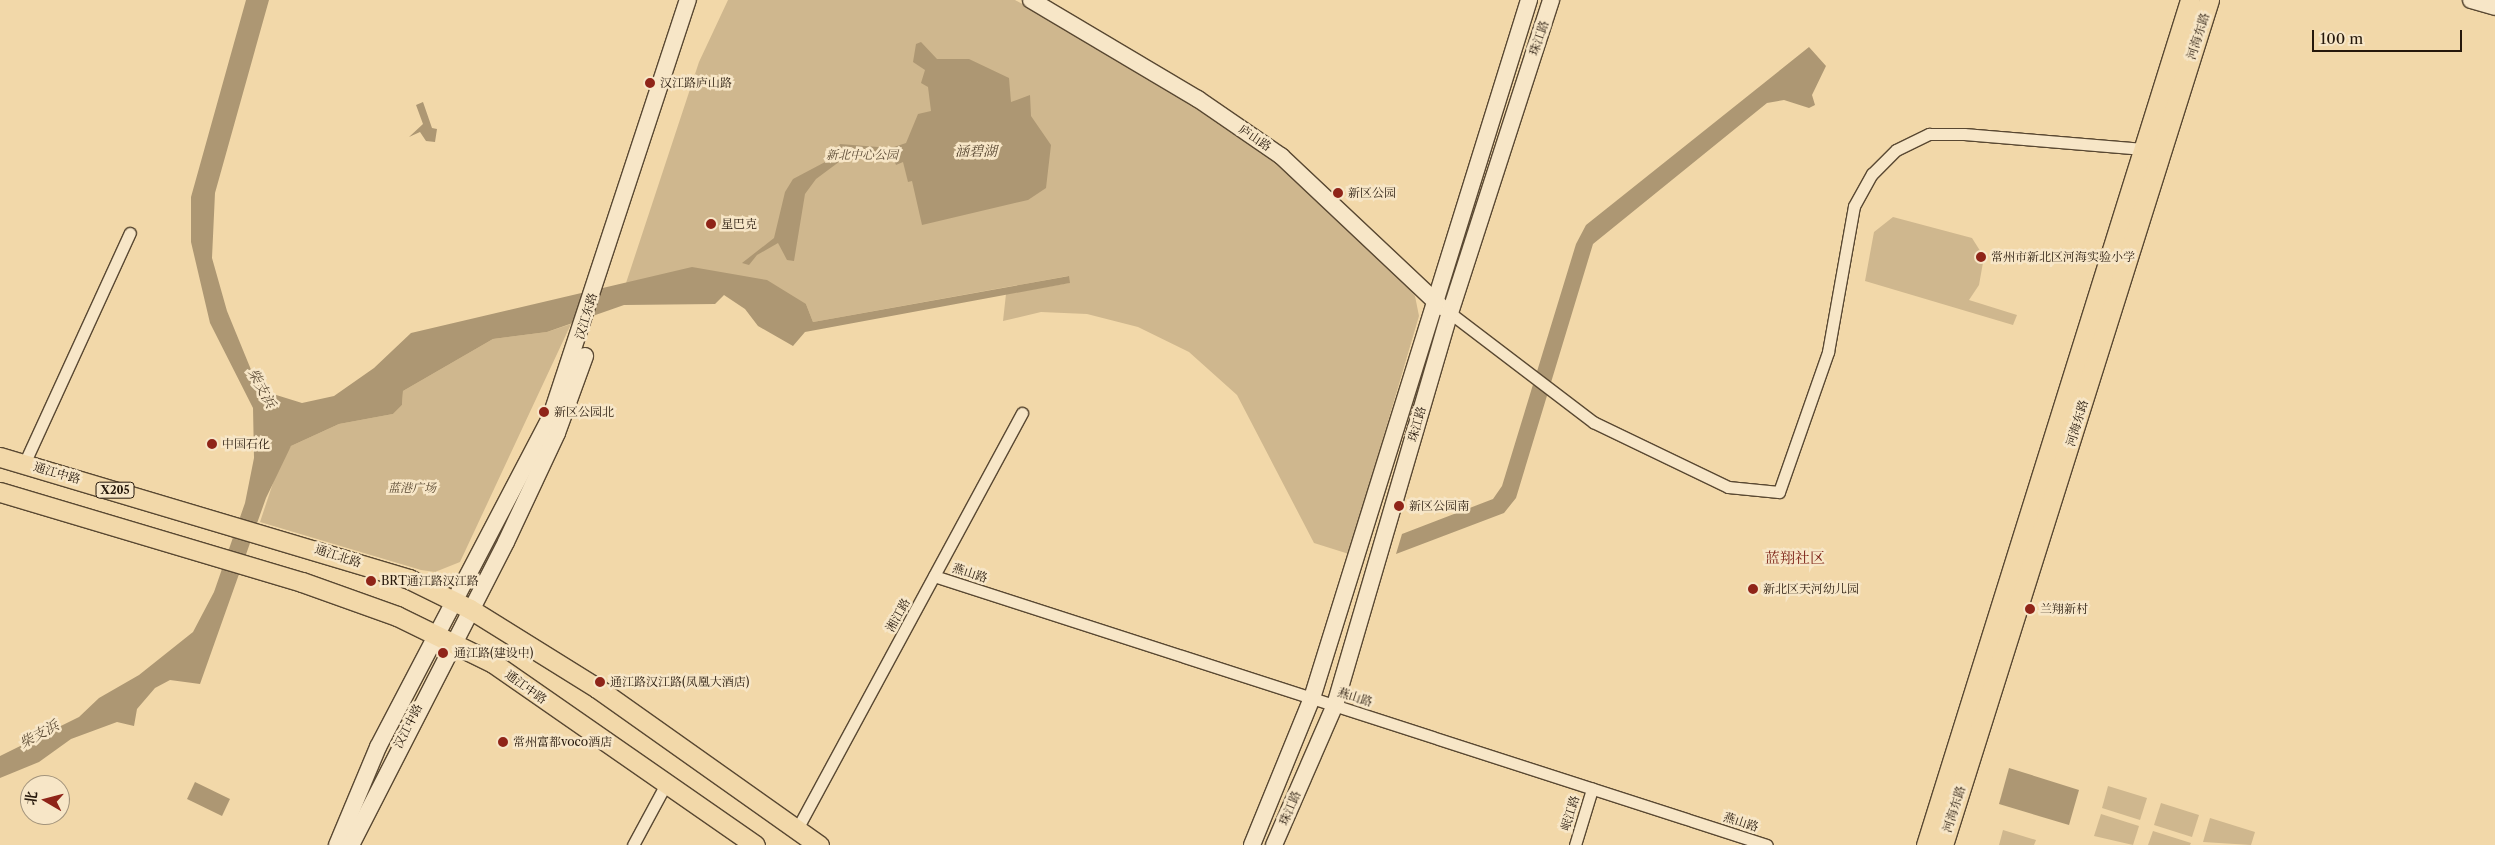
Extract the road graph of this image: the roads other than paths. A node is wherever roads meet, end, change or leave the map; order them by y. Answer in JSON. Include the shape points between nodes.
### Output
{"nodes":[{"id":1,"x":688,"y":0,"type":"edge"},
{"id":2,"x":699,"y":0,"type":"edge"},
{"id":3,"x":1030,"y":0,"type":"edge"},
{"id":4,"x":1529,"y":0,"type":"edge"},
{"id":5,"x":1551,"y":0,"type":"edge"},
{"id":6,"x":2190,"y":0,"type":"edge"},
{"id":7,"x":2209,"y":0,"type":"edge"},
{"id":8,"x":2471,"y":0,"type":"edge"},
{"id":9,"x":2495,"y":7,"type":"edge"},
{"id":10,"x":2143,"y":149,"type":"junction"},
{"id":11,"x":130,"y":233,"type":"dead end"},
{"id":12,"x":604,"y":276,"type":"junction"},
{"id":13,"x":1434,"y":301,"type":"junction"},
{"id":14,"x":1450,"y":313,"type":"junction"},
{"id":15,"x":1022,"y":413,"type":"dead end"},
{"id":16,"x":0,"y":457,"type":"edge"},
{"id":17,"x":24,"y":464,"type":"junction"},
{"id":18,"x":0,"y":492,"type":"edge"},
{"id":19,"x":259,"y":532,"type":"joint"},
{"id":20,"x":934,"y":576,"type":"junction"},
{"id":21,"x":458,"y":609,"type":"junction"},
{"id":22,"x":445,"y":638,"type":"junction"},
{"id":23,"x":1312,"y":698,"type":"junction"},
{"id":24,"x":1334,"y":704,"type":"junction"},
{"id":25,"x":666,"y":784,"type":"junction"},
{"id":26,"x":1592,"y":789,"type":"junction"},
{"id":27,"x":797,"y":830,"type":"junction"},
{"id":28,"x":1743,"y":841,"type":"edge"},
{"id":29,"x":337,"y":845,"type":"edge"},
{"id":30,"x":351,"y":845,"type":"edge"},
{"id":31,"x":633,"y":845,"type":"edge"},
{"id":32,"x":755,"y":845,"type":"edge"},
{"id":33,"x":819,"y":845,"type":"edge"},
{"id":34,"x":1252,"y":845,"type":"edge"},
{"id":35,"x":1274,"y":845,"type":"edge"},
{"id":36,"x":1575,"y":845,"type":"edge"},
{"id":37,"x":1768,"y":845,"type":"edge"},
{"id":38,"x":1926,"y":845,"type":"edge"},
{"id":39,"x":1943,"y":845,"type":"edge"}],
"edges":[{"from":1,"to":12,"type":"street","name":"汉江东路","via":[[640,134]]},
{"from":2,"to":12,"type":"street","name":"汉江东路","via":[[664,92]]},
{"from":3,"to":13,"type":"street","name":"庐山路","via":[[1198,99],[1281,156]]},
{"from":4,"to":13,"type":"street","name":"珠江路"},
{"from":5,"to":14,"type":"street","name":"珠江路"},
{"from":6,"to":10,"type":"main road","name":"河海东路"},
{"from":7,"to":39,"type":"main road","name":"河海东路"},
{"from":8,"to":9,"type":"street"},
{"from":10,"to":14,"type":"street","via":[[1929,134],[1896,150],[1872,174],[1854,206],[1828,352],[1779,492],[1728,487],[1593,422]]},
{"from":10,"to":38,"type":"main road","name":"河海东路"},
{"from":11,"to":17,"type":"street"},
{"from":12,"to":21,"type":"street","name":"汉江东路","via":[[591,322],[529,463]]},
{"from":13,"to":14,"type":"street","name":"庐山路"},
{"from":13,"to":23,"type":"street","name":"珠江路"},
{"from":14,"to":24,"type":"street","name":"珠江路"},
{"from":15,"to":20,"type":"street","name":"湘江路"},
{"from":16,"to":17,"type":"main road","name":"通江中路","number":"X205"},
{"from":17,"to":19,"type":"main road","name":"通江中路","number":"X205"},
{"from":18,"to":22,"type":"main road","name":"通江中路","via":[[347,596]]},
{"from":19,"to":21,"type":"main road","name":"通江北路","number":"X205","via":[[409,579]]},
{"from":20,"to":23,"type":"street","name":"燕山路"},
{"from":20,"to":27,"type":"street","name":"湘江路"},
{"from":21,"to":22,"type":"street","name":"汉江中路"},
{"from":21,"to":22,"type":"street","name":"汉江中路"},
{"from":21,"to":27,"type":"main road","via":[[597,688]]},
{"from":22,"to":25,"type":"main road","name":"通江中路","via":[[493,663]]},
{"from":22,"to":29,"type":"street","name":"汉江中路","via":[[378,746]]},
{"from":22,"to":30,"type":"street","name":"汉江中路"},
{"from":23,"to":24,"type":"street","name":"燕山路"},
{"from":23,"to":34,"type":"street","name":"珠江路"},
{"from":24,"to":26,"type":"street","name":"燕山路"},
{"from":24,"to":35,"type":"street","name":"珠江路"},
{"from":25,"to":31,"type":"street"},
{"from":25,"to":32,"type":"main road","name":"通江中路"},
{"from":26,"to":28,"type":"street","name":"燕山路"},
{"from":26,"to":36,"type":"street","name":"岷江路"},
{"from":27,"to":33,"type":"main road"},
{"from":28,"to":37,"type":"street","name":"燕山路"}]}
